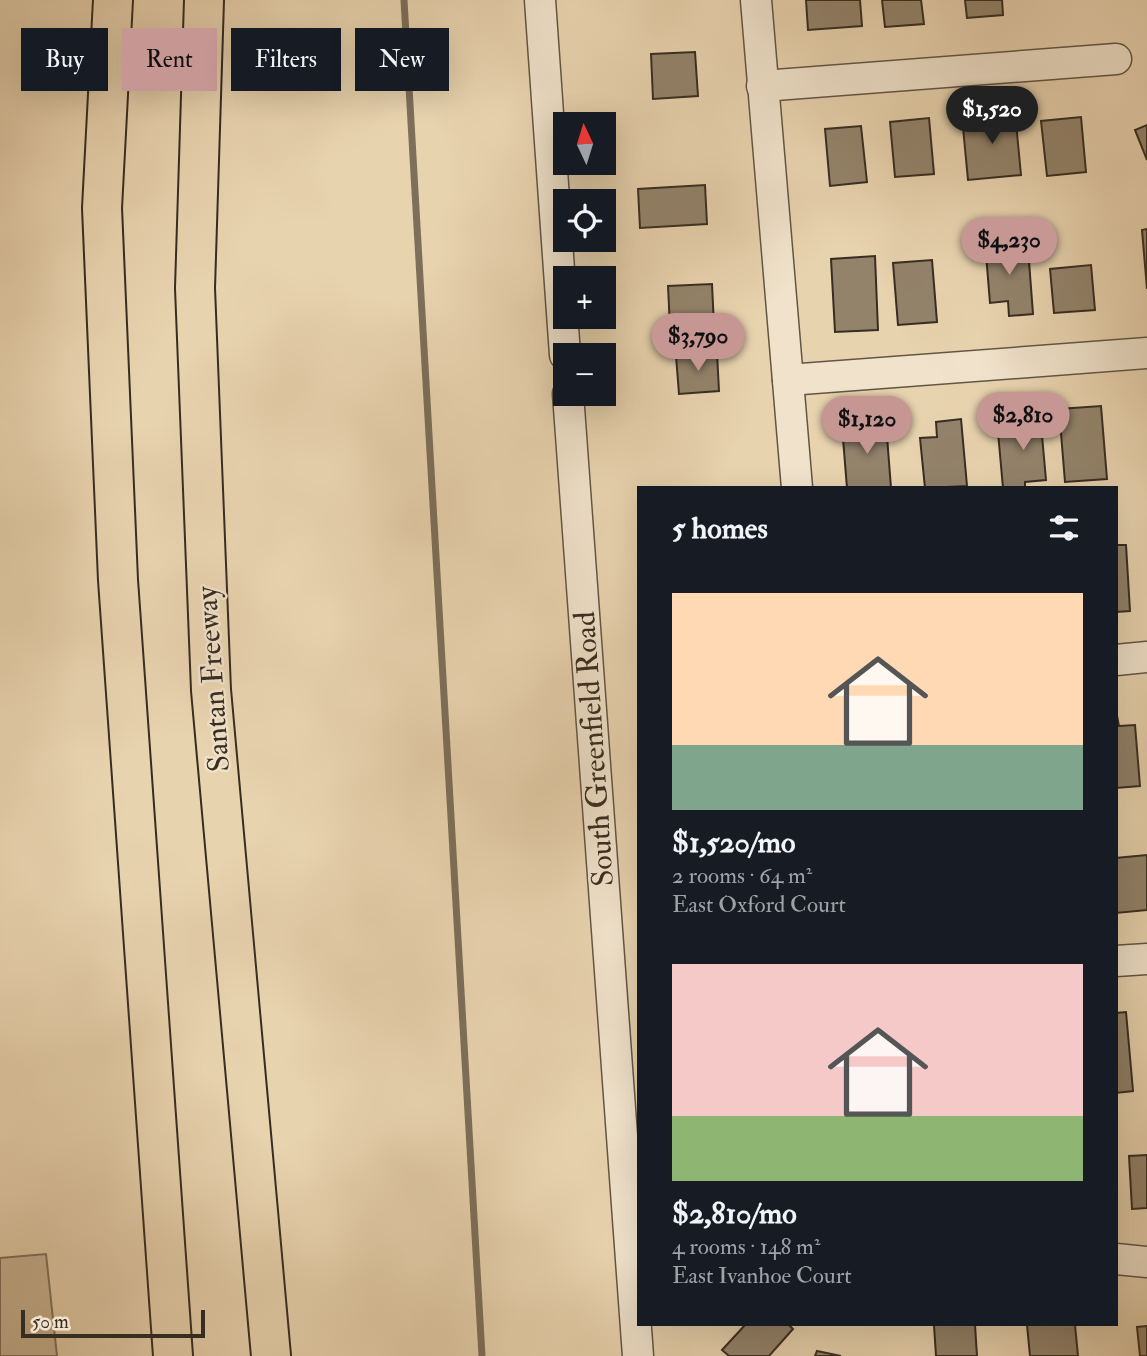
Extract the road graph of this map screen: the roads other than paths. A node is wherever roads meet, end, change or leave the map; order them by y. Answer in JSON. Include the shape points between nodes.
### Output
{"nodes":[{"id":1,"x":113,"y":0,"type":"edge"},
{"id":2,"x":204,"y":0,"type":"edge"},
{"id":3,"x":540,"y":0,"type":"edge"},
{"id":4,"x":756,"y":0,"type":"edge"},
{"id":5,"x":1116,"y":59,"type":"dead end"},
{"id":6,"x":762,"y":86,"type":"junction"},
{"id":7,"x":564,"y":343,"type":"edge"},
{"id":8,"x":1147,"y":353,"type":"edge"},
{"id":9,"x":788,"y":380,"type":"junction"},
{"id":10,"x":569,"y":406,"type":"edge"},
{"id":11,"x":797,"y":486,"type":"edge"},
{"id":12,"x":1147,"y":657,"type":"edge"},
{"id":13,"x":1118,"y":660,"type":"edge"},
{"id":14,"x":1147,"y":959,"type":"edge"},
{"id":15,"x":1118,"y":961,"type":"edge"},
{"id":16,"x":1118,"y":1259,"type":"edge"},
{"id":17,"x":1147,"y":1262,"type":"edge"},
{"id":18,"x":173,"y":1356,"type":"edge"},
{"id":19,"x":271,"y":1356,"type":"edge"},
{"id":20,"x":638,"y":1356,"type":"edge"}],
"edges":[{"from":1,"to":18,"type":"highway","via":[[103,208],[116,552]]},
{"from":2,"to":19,"type":"highway","name":"Santan Freeway","via":[[195,288],[211,690]]},
{"from":3,"to":7,"type":"street"},
{"from":4,"to":6,"type":"street"},
{"from":5,"to":6,"type":"street"},
{"from":6,"to":9,"type":"street"},
{"from":8,"to":9,"type":"street"},
{"from":9,"to":11,"type":"street"},
{"from":10,"to":20,"type":"street","name":"South Greenfield Road"},
{"from":12,"to":13,"type":"street"},
{"from":14,"to":15,"type":"street"},
{"from":16,"to":17,"type":"street"}]}
